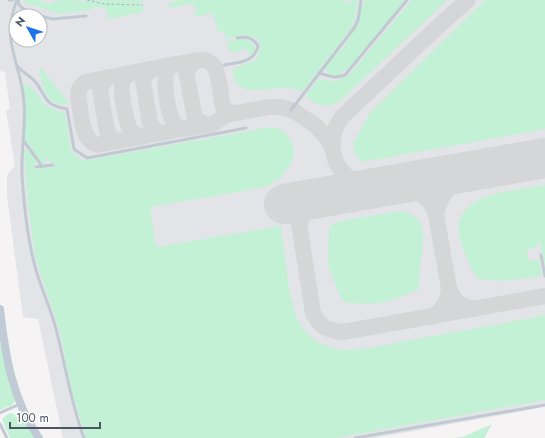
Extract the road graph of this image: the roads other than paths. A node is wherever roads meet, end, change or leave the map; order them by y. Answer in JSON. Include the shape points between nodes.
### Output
{"nodes":[{"id":1,"x":9,"y":0,"type":"edge"},
{"id":2,"x":13,"y":0,"type":"edge"},
{"id":3,"x":18,"y":0,"type":"edge"},
{"id":4,"x":361,"y":0,"type":"edge"},
{"id":5,"x":407,"y":0,"type":"edge"},
{"id":6,"x":86,"y":16,"type":"dead end"},
{"id":7,"x":48,"y":18,"type":"edge"},
{"id":8,"x":237,"y":38,"type":"dead end"},
{"id":9,"x":224,"y":65,"type":"dead end"},
{"id":10,"x":18,"y":67,"type":"junction"},
{"id":11,"x":320,"y":73,"type":"junction"},
{"id":12,"x":291,"y":110,"type":"dead end"},
{"id":13,"x":246,"y":128,"type":"dead end"},
{"id":14,"x":23,"y":140,"type":"junction"},
{"id":15,"x":53,"y":165,"type":"dead end"},
{"id":16,"x":42,"y":166,"type":"junction"},
{"id":17,"x":36,"y":167,"type":"dead end"},
{"id":18,"x":541,"y":255,"type":"dead end"},
{"id":19,"x":545,"y":276,"type":"edge"},
{"id":20,"x":0,"y":309,"type":"edge"},
{"id":21,"x":20,"y":404,"type":"junction"},
{"id":22,"x":545,"y":405,"type":"edge"},
{"id":23,"x":0,"y":413,"type":"edge"},
{"id":24,"x":0,"y":424,"type":"edge"},
{"id":25,"x":7,"y":438,"type":"edge"},
{"id":26,"x":39,"y":438,"type":"edge"},
{"id":27,"x":84,"y":438,"type":"edge"},
{"id":28,"x":355,"y":438,"type":"edge"}],
"edges":[{"from":1,"to":2,"type":"lane"},
{"from":3,"to":10,"type":"lane","via":[[9,26],[9,45]]},
{"from":4,"to":11,"type":"lane","via":[[354,28]]},
{"from":5,"to":11,"type":"lane","via":[[345,75],[338,78]]},
{"from":6,"to":7,"type":"lane"},
{"from":8,"to":9,"type":"lane","via":[[249,37],[254,40],[258,46],[256,53],[252,58]]},
{"from":10,"to":13,"type":"lane","via":[[37,84],[48,102],[67,109],[74,149],[87,158]]},
{"from":10,"to":14,"type":"lane","via":[[24,102]]},
{"from":11,"to":12,"type":"lane"},
{"from":14,"to":16,"type":"lane"},
{"from":14,"to":27,"type":"lane","via":[[22,175],[29,243],[57,330],[74,409]]},
{"from":15,"to":16,"type":"lane"},
{"from":16,"to":17,"type":"lane"},
{"from":18,"to":19,"type":"lane"},
{"from":20,"to":21,"type":"main road","via":[[9,371]]},
{"from":21,"to":23,"type":"lane"},
{"from":21,"to":26,"type":"main road"},
{"from":22,"to":28,"type":"lane"},
{"from":24,"to":25,"type":"lane"}]}
